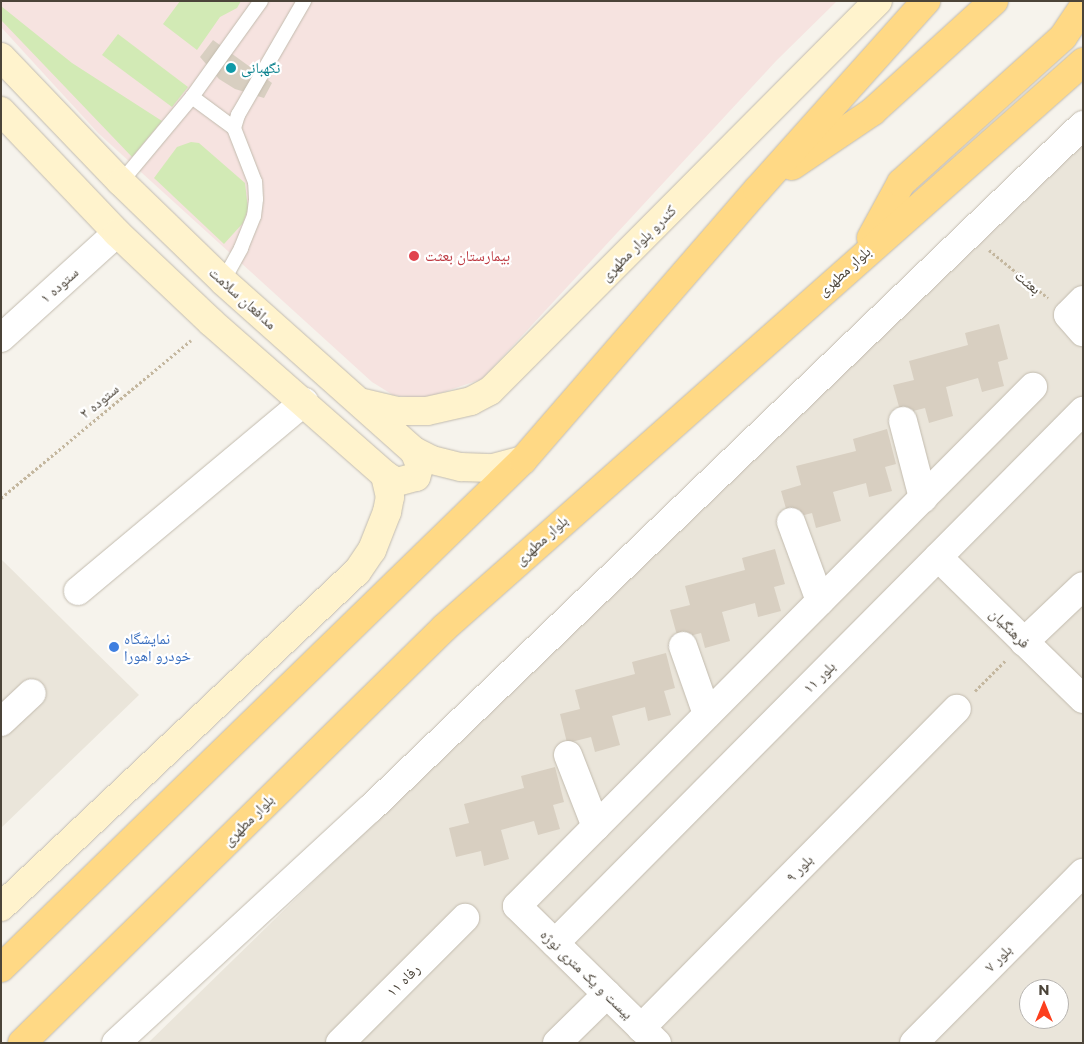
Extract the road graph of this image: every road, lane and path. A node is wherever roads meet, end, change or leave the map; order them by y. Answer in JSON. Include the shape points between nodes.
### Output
{"nodes":[{"id":1,"x":261,"y":1,"type":"edge"},
{"id":2,"x":304,"y":1,"type":"edge"},
{"id":3,"x":878,"y":1,"type":"edge"},
{"id":4,"x":926,"y":1,"type":"edge"},
{"id":5,"x":994,"y":1,"type":"edge"},
{"id":6,"x":1083,"y":6,"type":"edge"},
{"id":7,"x":1,"y":57,"type":"edge"},
{"id":8,"x":1083,"y":62,"type":"edge"},
{"id":9,"x":192,"y":97,"type":"junction"},
{"id":10,"x":1,"y":111,"type":"edge"},
{"id":11,"x":1083,"y":125,"type":"edge"},
{"id":12,"x":234,"y":128,"type":"junction"},
{"id":13,"x":121,"y":182,"type":"junction"},
{"id":14,"x":757,"y":190,"type":"junction"},
{"id":15,"x":117,"y":233,"type":"junction"},
{"id":16,"x":969,"y":234,"type":"junction"},
{"id":17,"x":862,"y":255,"type":"junction"},
{"id":18,"x":223,"y":281,"type":"junction"},
{"id":19,"x":1078,"y":316,"type":"edge"},
{"id":20,"x":211,"y":322,"type":"junction"},
{"id":21,"x":1,"y":338,"type":"edge"},
{"id":22,"x":1033,"y":386,"type":"dead end"},
{"id":23,"x":304,"y":402,"type":"junction"},
{"id":24,"x":363,"y":403,"type":"junction"},
{"id":25,"x":1083,"y":411,"type":"edge"},
{"id":26,"x":903,"y":421,"type":"dead end"},
{"id":27,"x":414,"y":451,"type":"junction"},
{"id":28,"x":523,"y":460,"type":"junction"},
{"id":29,"x":385,"y":475,"type":"junction"},
{"id":30,"x":1,"y":498,"type":"edge"},
{"id":31,"x":923,"y":498,"type":"junction"},
{"id":32,"x":791,"y":522,"type":"dead end"},
{"id":33,"x":938,"y":557,"type":"junction"},
{"id":34,"x":1083,"y":586,"type":"edge"},
{"id":35,"x":78,"y":592,"type":"dead end"},
{"id":36,"x":820,"y":601,"type":"junction"},
{"id":37,"x":1024,"y":642,"type":"junction"},
{"id":38,"x":683,"y":646,"type":"dead end"},
{"id":39,"x":32,"y":693,"type":"dead end"},
{"id":40,"x":1083,"y":699,"type":"edge"},
{"id":41,"x":957,"y":709,"type":"joint"},
{"id":42,"x":707,"y":714,"type":"junction"},
{"id":43,"x":1,"y":722,"type":"edge"},
{"id":44,"x":568,"y":755,"type":"dead end"},
{"id":45,"x":596,"y":827,"type":"junction"},
{"id":46,"x":1083,"y":873,"type":"edge"},
{"id":47,"x":1,"y":907,"type":"edge"},
{"id":48,"x":465,"y":918,"type":"dead end"},
{"id":49,"x":555,"y":943,"type":"junction"},
{"id":50,"x":1,"y":968,"type":"edge"},
{"id":51,"x":607,"y":994,"type":"junction"},
{"id":52,"x":649,"y":1035,"type":"edge"},
{"id":53,"x":22,"y":1043,"type":"edge"},
{"id":54,"x":116,"y":1043,"type":"edge"},
{"id":55,"x":340,"y":1043,"type":"edge"},
{"id":56,"x":557,"y":1043,"type":"edge"},
{"id":57,"x":914,"y":1043,"type":"edge"}],
"edges":[{"from":1,"to":9,"type":"lane"},
{"from":2,"to":12,"type":"lane","via":[[244,101]]},
{"from":3,"to":24,"type":"main road","name":"کندرو بلوار مطهری","via":[[490,391],[471,401],[427,411],[398,411]]},
{"from":4,"to":14,"type":"highway"},
{"from":5,"to":14,"type":"highway","via":[[872,112]]},
{"from":6,"to":17,"type":"highway","via":[[1063,37],[901,183]]},
{"from":7,"to":13,"type":"main road","name":"مدافعان سلامت"},
{"from":8,"to":17,"type":"highway","name":"بلوار مطهری"},
{"from":9,"to":12,"type":"lane"},
{"from":9,"to":13,"type":"lane"},
{"from":10,"to":15,"type":"main road"},
{"from":11,"to":16,"type":"street"},
{"from":12,"to":18,"type":"lane","via":[[255,182],[256,199],[254,216]]},
{"from":13,"to":18,"type":"main road","name":"مدافعان سلامت"},
{"from":14,"to":28,"type":"highway"},
{"from":15,"to":20,"type":"main road"},
{"from":15,"to":21,"type":"street","name":"ستوده ۱"},
{"from":16,"to":19,"type":"path","name":"بعثت"},
{"from":16,"to":54,"type":"street","via":[[370,809]]},
{"from":17,"to":53,"type":"highway","name":"بلوار مطهری","via":[[444,628]]},
{"from":18,"to":24,"type":"main road","name":"مدافعان سلامت"},
{"from":20,"to":23,"type":"main road"},
{"from":20,"to":30,"type":"path","name":"ستوده ۲"},
{"from":22,"to":31,"type":"street"},
{"from":23,"to":29,"type":"main road"},
{"from":23,"to":35,"type":"street"},
{"from":24,"to":27,"type":"main road","name":"مدافعان سلامت"},
{"from":25,"to":33,"type":"street","name":"بلور ۱۱"},
{"from":26,"to":31,"type":"street"},
{"from":27,"to":28,"type":"main road","name":"مدافعان سلامت","via":[[432,460],[461,467],[493,468]]},
{"from":27,"to":29,"type":"main road","via":[[420,465],[416,477],[397,482]]},
{"from":28,"to":50,"type":"highway"},
{"from":29,"to":47,"type":"main road","via":[[390,497],[386,512],[372,550],[357,572]]},
{"from":31,"to":36,"type":"street"},
{"from":32,"to":36,"type":"street"},
{"from":33,"to":37,"type":"street","name":"فرهنگیان"},
{"from":33,"to":49,"type":"street","name":"بلور ۱۱"},
{"from":34,"to":37,"type":"street"},
{"from":36,"to":42,"type":"street"},
{"from":37,"to":40,"type":"street","name":"فرهنگیان"},
{"from":37,"to":41,"type":"path"},
{"from":38,"to":42,"type":"street"},
{"from":39,"to":43,"type":"street"},
{"from":41,"to":52,"type":"street","name":"بلور ۹"},
{"from":42,"to":45,"type":"street"},
{"from":44,"to":45,"type":"street"},
{"from":45,"to":49,"type":"street","name":"بیست و یک متری نوژه","via":[[517,906]]},
{"from":46,"to":57,"type":"street","name":"بلور ۷"},
{"from":48,"to":55,"type":"street","name":"رفاه ۱۱"},
{"from":49,"to":51,"type":"street","name":"بیست و یک متری نوژه"},
{"from":51,"to":52,"type":"street","name":"بیست و یک متری نوژه"},
{"from":51,"to":56,"type":"street"}]}
